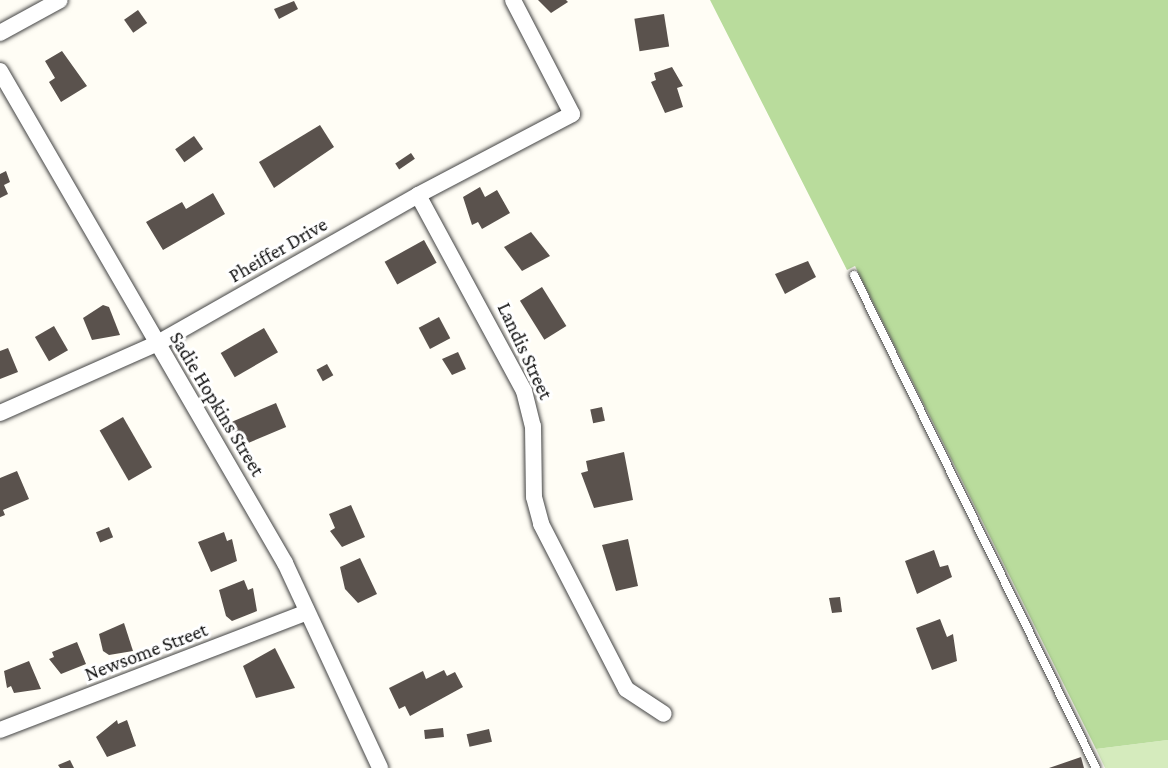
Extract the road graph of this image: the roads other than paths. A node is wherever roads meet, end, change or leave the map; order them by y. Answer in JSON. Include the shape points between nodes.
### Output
{"nodes":[{"id":1,"x":60,"y":0,"type":"edge"},
{"id":2,"x":513,"y":0,"type":"edge"},
{"id":3,"x":0,"y":33,"type":"edge"},
{"id":4,"x":0,"y":70,"type":"edge"},
{"id":5,"x":418,"y":195,"type":"junction"},
{"id":6,"x":854,"y":275,"type":"dead end"},
{"id":7,"x":156,"y":344,"type":"junction"},
{"id":8,"x":0,"y":413,"type":"edge"},
{"id":9,"x":307,"y":612,"type":"junction"},
{"id":10,"x":664,"y":714,"type":"dead end"},
{"id":11,"x":0,"y":730,"type":"edge"},
{"id":12,"x":380,"y":768,"type":"edge"},
{"id":13,"x":1096,"y":768,"type":"edge"}],
"edges":[{"from":1,"to":3,"type":"street"},
{"from":2,"to":5,"type":"street","name":"Pheiffer Drive","via":[[572,114]]},
{"from":4,"to":7,"type":"street","name":"Sadie Hopkins Street"},
{"from":5,"to":7,"type":"street","name":"Pheiffer Drive"},
{"from":5,"to":10,"type":"street","name":"Landis Street","via":[[524,391],[533,426],[534,497],[541,524],[626,689]]},
{"from":6,"to":13,"type":"lane"},
{"from":7,"to":8,"type":"street","name":"Pheiffer Drive"},
{"from":7,"to":9,"type":"street","name":"Sadie Hopkins Street","via":[[252,505]]},
{"from":9,"to":11,"type":"street","name":"Newsome Street"},
{"from":9,"to":12,"type":"street","name":"Sadie Hopkins Street"}]}
